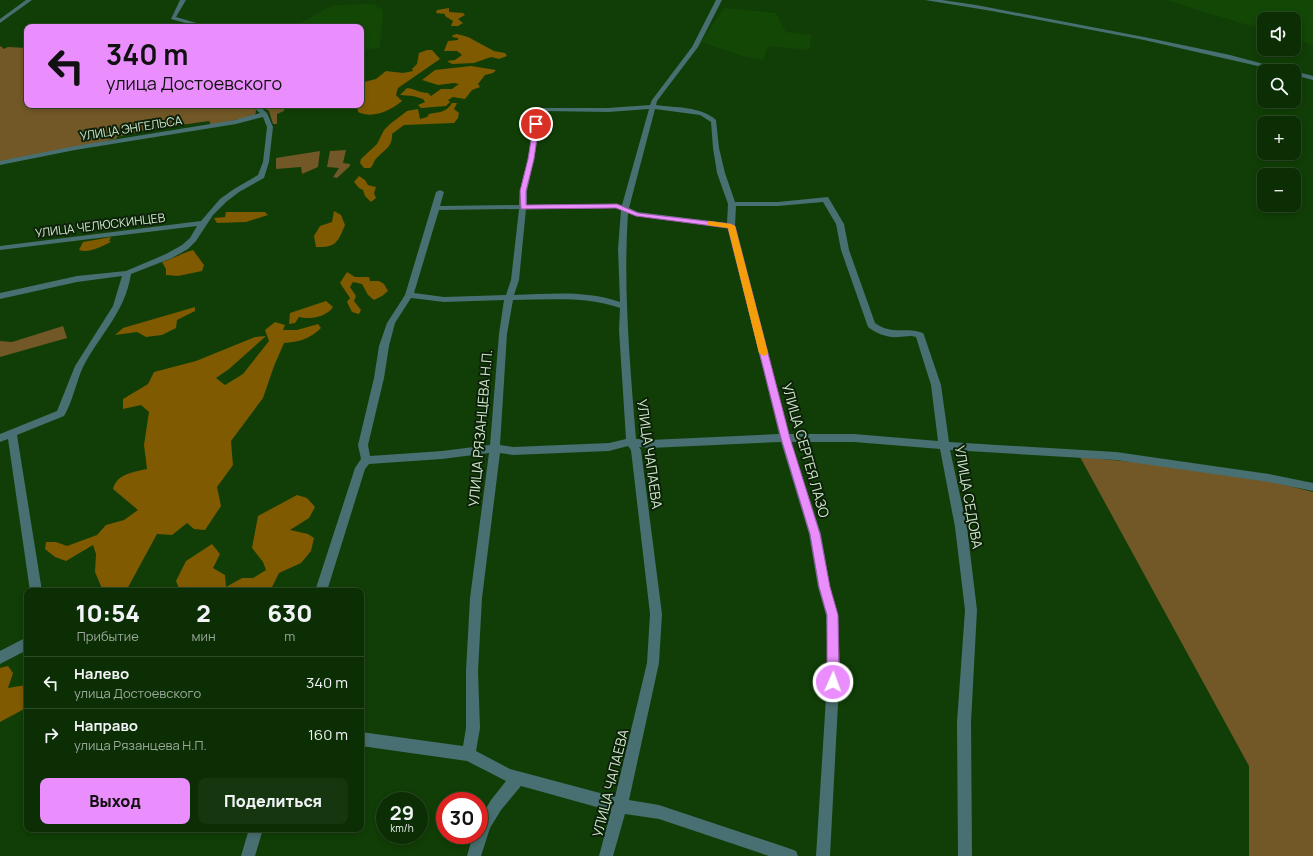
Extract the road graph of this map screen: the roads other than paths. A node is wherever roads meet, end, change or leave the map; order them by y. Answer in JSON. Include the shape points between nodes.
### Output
{"nodes":[{"id":1,"x":29,"y":0,"type":"edge"},
{"id":2,"x":183,"y":0,"type":"edge"},
{"id":3,"x":719,"y":0,"type":"edge"},
{"id":4,"x":928,"y":0,"type":"edge"},
{"id":5,"x":0,"y":21,"type":"edge"},
{"id":6,"x":194,"y":24,"type":"edge"},
{"id":7,"x":1260,"y":64,"type":"edge"},
{"id":8,"x":1301,"y":75,"type":"edge"},
{"id":9,"x":1313,"y":78,"type":"edge"},
{"id":10,"x":653,"y":107,"type":"junction"},
{"id":11,"x":258,"y":108,"type":"edge"},
{"id":12,"x":265,"y":114,"type":"junction"},
{"id":13,"x":0,"y":163,"type":"edge"},
{"id":14,"x":440,"y":192,"type":"dead end"},
{"id":15,"x":732,"y":204,"type":"junction"},
{"id":16,"x":523,"y":207,"type":"junction"},
{"id":17,"x":436,"y":208,"type":"junction"},
{"id":18,"x":625,"y":210,"type":"junction"},
{"id":19,"x":202,"y":223,"type":"junction"},
{"id":20,"x":731,"y":226,"type":"junction"},
{"id":21,"x":0,"y":248,"type":"edge"},
{"id":22,"x":127,"y":273,"type":"junction"},
{"id":23,"x":409,"y":295,"type":"junction"},
{"id":24,"x":0,"y":296,"type":"edge"},
{"id":25,"x":509,"y":298,"type":"junction"},
{"id":26,"x":624,"y":306,"type":"junction"},
{"id":27,"x":12,"y":434,"type":"junction"},
{"id":28,"x":0,"y":438,"type":"edge"},
{"id":29,"x":785,"y":438,"type":"junction"},
{"id":30,"x":631,"y":442,"type":"junction"},
{"id":31,"x":944,"y":446,"type":"junction"},
{"id":32,"x":495,"y":448,"type":"junction"},
{"id":33,"x":366,"y":460,"type":"junction"},
{"id":34,"x":1313,"y":487,"type":"edge"},
{"id":35,"x":36,"y":588,"type":"edge"},
{"id":36,"x":322,"y":588,"type":"edge"},
{"id":37,"x":24,"y":645,"type":"edge"},
{"id":38,"x":0,"y":658,"type":"edge"},
{"id":39,"x":364,"y":738,"type":"edge"},
{"id":40,"x":468,"y":754,"type":"junction"},
{"id":41,"x":518,"y":778,"type":"junction"},
{"id":42,"x":620,"y":806,"type":"junction"},
{"id":43,"x":255,"y":832,"type":"edge"},
{"id":44,"x":248,"y":856,"type":"edge"},
{"id":45,"x":474,"y":856,"type":"edge"},
{"id":46,"x":606,"y":856,"type":"edge"},
{"id":47,"x":791,"y":856,"type":"edge"},
{"id":48,"x":823,"y":856,"type":"edge"},
{"id":49,"x":965,"y":856,"type":"edge"}],
"edges":[{"from":1,"to":5,"type":"street"},
{"from":2,"to":6,"type":"street","via":[[173,18]]},
{"from":3,"to":10,"type":"street","name":"УЛИЦА ЧАПАЕВА","via":[[694,47],[654,101]]},
{"from":4,"to":7,"type":"street","via":[[1120,33]]},
{"from":8,"to":9,"type":"street"},
{"from":10,"to":15,"type":"street","name":"УЛИЦА СЕРГЕЯ ЛАЗО","via":[[701,113],[712,118],[721,173]]},
{"from":10,"to":16,"type":"street","name":"УЛИЦА РЯЗАНЦЕВА Н.П.","via":[[608,110],[542,109],[534,132],[523,191]]},
{"from":10,"to":18,"type":"street","name":"УЛИЦА ЧАПАЕВА"},
{"from":11,"to":12,"type":"street"},
{"from":12,"to":13,"type":"street","name":"УЛИЦА ЭНГЕЛЬСА","via":[[236,122],[82,146]]},
{"from":12,"to":19,"type":"street","via":[[270,127],[266,162],[261,176],[230,193]]},
{"from":14,"to":17,"type":"street"},
{"from":15,"to":20,"type":"street","name":"УЛИЦА СЕРГЕЯ ЛАЗО"},
{"from":15,"to":31,"type":"street","name":"УЛИЦА СЕДОВА","via":[[760,206],[825,199],[840,224],[845,250],[871,325],[880,332],[898,334],[911,331],[920,335],[936,385]]},
{"from":16,"to":17,"type":"street"},
{"from":16,"to":18,"type":"street","via":[[617,206]]},
{"from":16,"to":25,"type":"street","name":"УЛИЦА РЯЗАНЦЕВА Н.П.","via":[[516,280]]},
{"from":17,"to":23,"type":"street"},
{"from":18,"to":20,"type":"street","via":[[636,214]]},
{"from":18,"to":26,"type":"street","name":"УЛИЦА ЧАПАЕВА","via":[[622,249]]},
{"from":19,"to":21,"type":"street","name":"УЛИЦА ЧЕЛЮСКИНЦЕВ"},
{"from":19,"to":22,"type":"street","via":[[190,243]]},
{"from":20,"to":29,"type":"street","name":"УЛИЦА СЕРГЕЯ ЛАЗО"},
{"from":22,"to":24,"type":"street","via":[[77,279]]},
{"from":22,"to":27,"type":"street","via":[[122,297],[109,323],[79,367],[69,386],[61,412]]},
{"from":23,"to":25,"type":"street","via":[[439,300]]},
{"from":23,"to":33,"type":"street","via":[[391,323],[384,346],[380,378],[363,445]]},
{"from":25,"to":26,"type":"street","via":[[584,297],[609,300]]},
{"from":25,"to":32,"type":"street","name":"УЛИЦА РЯЗАНЦЕВА Н.П.","via":[[502,341]]},
{"from":26,"to":30,"type":"street","name":"УЛИЦА ЧАПАЕВА","via":[[623,330]]},
{"from":27,"to":28,"type":"street"},
{"from":27,"to":35,"type":"street"},
{"from":29,"to":30,"type":"street","via":[[650,444]]},
{"from":29,"to":31,"type":"street","via":[[854,438]]},
{"from":29,"to":48,"type":"street","name":"УЛИЦА СЕРГЕЯ ЛАЗО","via":[[815,534],[824,587],[832,615],[834,666]]},
{"from":30,"to":32,"type":"street","via":[[609,447],[527,451]]},
{"from":30,"to":42,"type":"street","name":"УЛИЦА ЧАПАЕВА","via":[[636,450],[656,614],[653,663]]},
{"from":31,"to":34,"type":"street","via":[[1116,456],[1269,478]]},
{"from":31,"to":49,"type":"street","name":"УЛИЦА СЕДОВА","via":[[961,528],[971,610],[964,722]]},
{"from":32,"to":33,"type":"street","via":[[442,455]]},
{"from":32,"to":40,"type":"street","name":"УЛИЦА РЯЗАНЦЕВА Н.П.","via":[[476,598],[472,671],[473,728]]},
{"from":33,"to":36,"type":"street","via":[[360,468]]},
{"from":37,"to":38,"type":"street"},
{"from":39,"to":40,"type":"street"},
{"from":40,"to":41,"type":"street"},
{"from":41,"to":42,"type":"street"},
{"from":41,"to":45,"type":"street","via":[[496,805],[484,826]]},
{"from":42,"to":46,"type":"street","name":"УЛИЦА ЧАПАЕВА"},
{"from":42,"to":47,"type":"street","via":[[659,812]]},
{"from":43,"to":44,"type":"street"}]}
